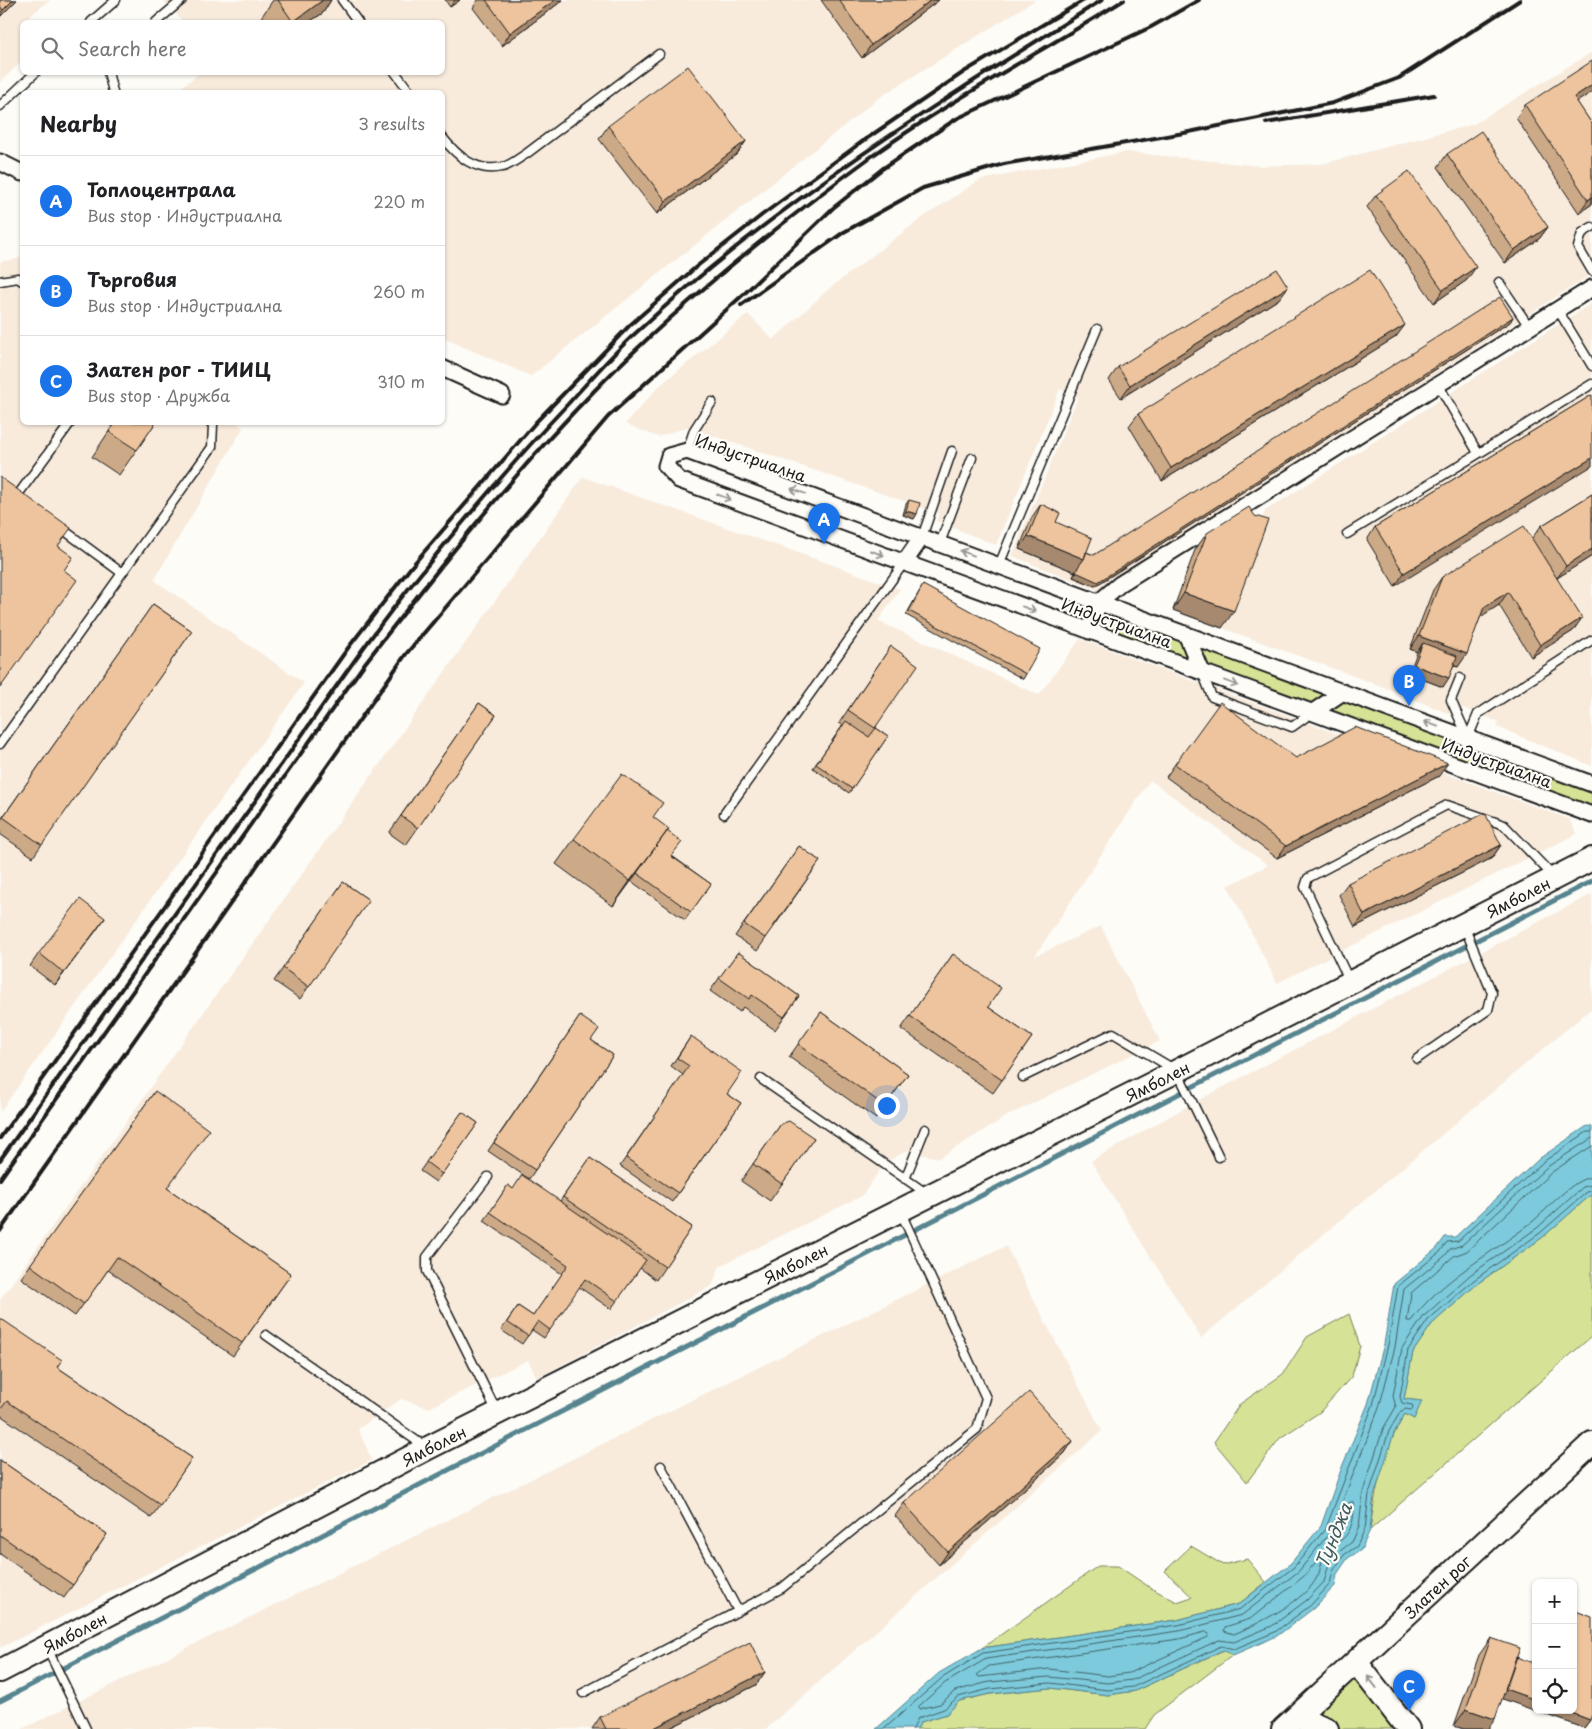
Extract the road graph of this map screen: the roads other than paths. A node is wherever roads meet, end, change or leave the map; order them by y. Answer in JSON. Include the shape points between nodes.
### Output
{"nodes":[{"id":1,"x":116,"y":0,"type":"edge"},
{"id":2,"x":182,"y":0,"type":"edge"},
{"id":3,"x":342,"y":0,"type":"edge"},
{"id":4,"x":93,"y":20,"type":"edge"},
{"id":5,"x":158,"y":20,"type":"edge"},
{"id":6,"x":357,"y":20,"type":"edge"},
{"id":7,"x":659,"y":54,"type":"dead end"},
{"id":8,"x":33,"y":75,"type":"edge"},
{"id":9,"x":109,"y":75,"type":"edge"},
{"id":10,"x":397,"y":75,"type":"edge"},
{"id":11,"x":112,"y":90,"type":"edge"},
{"id":12,"x":408,"y":90,"type":"edge"},
{"id":13,"x":0,"y":106,"type":"edge"},
{"id":14,"x":445,"y":140,"type":"edge"},
{"id":15,"x":0,"y":162,"type":"edge"},
{"id":16,"x":20,"y":172,"type":"edge"},
{"id":17,"x":1592,"y":227,"type":"edge"},
{"id":18,"x":1592,"y":271,"type":"edge"},
{"id":19,"x":20,"y":280,"type":"edge"},
{"id":20,"x":0,"y":281,"type":"edge"},
{"id":21,"x":1499,"y":282,"type":"dead end"},
{"id":22,"x":1592,"y":288,"type":"edge"},
{"id":23,"x":1558,"y":310,"type":"junction"},
{"id":24,"x":1530,"y":328,"type":"junction"},
{"id":25,"x":1097,"y":329,"type":"dead end"},
{"id":26,"x":1592,"y":366,"type":"edge"},
{"id":27,"x":445,"y":369,"type":"edge"},
{"id":28,"x":1592,"y":384,"type":"edge"},
{"id":29,"x":1439,"y":386,"type":"junction"},
{"id":30,"x":502,"y":395,"type":"dead end"},
{"id":31,"x":712,"y":402,"type":"dead end"},
{"id":32,"x":68,"y":425,"type":"edge"},
{"id":33,"x":213,"y":425,"type":"edge"},
{"id":34,"x":687,"y":450,"type":"junction"},
{"id":35,"x":952,"y":451,"type":"dead end"},
{"id":36,"x":1478,"y":453,"type":"junction"},
{"id":37,"x":972,"y":458,"type":"dead end"},
{"id":38,"x":25,"y":502,"type":"edge"},
{"id":39,"x":55,"y":523,"type":"edge"},
{"id":40,"x":1347,"y":534,"type":"dead end"},
{"id":41,"x":922,"y":537,"type":"junction"},
{"id":42,"x":940,"y":543,"type":"junction"},
{"id":43,"x":904,"y":563,"type":"junction"},
{"id":44,"x":999,"y":565,"type":"junction"},
{"id":45,"x":122,"y":572,"type":"junction"},
{"id":46,"x":1099,"y":602,"type":"junction"},
{"id":47,"x":1089,"y":631,"type":"junction"},
{"id":48,"x":1186,"y":634,"type":"junction"},
{"id":49,"x":1592,"y":640,"type":"edge"},
{"id":50,"x":1202,"y":672,"type":"junction"},
{"id":51,"x":1460,"y":678,"type":"dead end"},
{"id":52,"x":1343,"y":692,"type":"junction"},
{"id":53,"x":1313,"y":712,"type":"junction"},
{"id":54,"x":1468,"y":738,"type":"junction"},
{"id":55,"x":0,"y":744,"type":"edge"},
{"id":56,"x":1592,"y":784,"type":"edge"},
{"id":57,"x":724,"y":814,"type":"dead end"},
{"id":58,"x":1592,"y":815,"type":"edge"},
{"id":59,"x":1592,"y":859,"type":"edge"},
{"id":60,"x":1555,"y":878,"type":"junction"},
{"id":61,"x":1463,"y":924,"type":"junction"},
{"id":62,"x":1350,"y":982,"type":"junction"},
{"id":63,"x":1417,"y":1059,"type":"dead end"},
{"id":64,"x":1177,"y":1071,"type":"junction"},
{"id":65,"x":1023,"y":1077,"type":"dead end"},
{"id":66,"x":761,"y":1079,"type":"dead end"},
{"id":67,"x":925,"y":1129,"type":"dead end"},
{"id":68,"x":1218,"y":1157,"type":"dead end"},
{"id":69,"x":488,"y":1177,"type":"dead end"},
{"id":70,"x":905,"y":1178,"type":"junction"},
{"id":71,"x":930,"y":1196,"type":"junction"},
{"id":72,"x":900,"y":1211,"type":"junction"},
{"id":73,"x":266,"y":1335,"type":"dead end"},
{"id":74,"x":498,"y":1414,"type":"junction"},
{"id":75,"x":1592,"y":1443,"type":"edge"},
{"id":76,"x":428,"y":1448,"type":"junction"},
{"id":77,"x":661,"y":1466,"type":"dead end"},
{"id":78,"x":738,"y":1611,"type":"junction"},
{"id":79,"x":47,"y":1646,"type":"junction"},
{"id":80,"x":1356,"y":1662,"type":"junction"},
{"id":81,"x":0,"y":1670,"type":"edge"},
{"id":82,"x":583,"y":1693,"type":"dead end"},
{"id":83,"x":1290,"y":1723,"type":"edge"},
{"id":84,"x":86,"y":1729,"type":"edge"},
{"id":85,"x":1327,"y":1729,"type":"edge"},
{"id":86,"x":1408,"y":1729,"type":"edge"}],
"edges":[{"from":1,"to":4,"type":"lane"},
{"from":2,"to":5,"type":"lane"},
{"from":3,"to":6,"type":"lane"},
{"from":7,"to":14,"type":"lane","via":[[526,154],[502,167],[480,168],[454,153]]},
{"from":8,"to":13,"type":"lane"},
{"from":9,"to":11,"type":"lane"},
{"from":10,"to":12,"type":"lane"},
{"from":15,"to":16,"type":"street"},
{"from":17,"to":18,"type":"lane","via":[[1582,233],[1578,247]]},
{"from":19,"to":20,"type":"lane"},
{"from":21,"to":24,"type":"lane"},
{"from":22,"to":23,"type":"street"},
{"from":23,"to":24,"type":"street"},
{"from":23,"to":26,"type":"lane"},
{"from":24,"to":29,"type":"street"},
{"from":25,"to":44,"type":"lane"},
{"from":27,"to":30,"type":"street"},
{"from":28,"to":36,"type":"lane"},
{"from":29,"to":36,"type":"lane"},
{"from":29,"to":46,"type":"street","via":[[1120,584]]},
{"from":31,"to":34,"type":"lane","via":[[694,430]]},
{"from":32,"to":38,"type":"lane","via":[[14,494]]},
{"from":33,"to":45,"type":"lane","via":[[212,447]]},
{"from":41,"to":34,"type":"street","name":"Индустриална","one_way":true},
{"from":34,"to":43,"type":"street","name":"Индустриална","one_way":true,"via":[[670,456],[666,466],[678,480]]},
{"from":35,"to":41,"type":"lane"},
{"from":36,"to":40,"type":"lane"},
{"from":37,"to":42,"type":"lane"},
{"from":39,"to":45,"type":"lane"},
{"from":41,"to":42,"type":"street","name":"Индустриална"},
{"from":41,"to":43,"type":"street"},
{"from":44,"to":42,"type":"street","name":"Индустриална","one_way":true},
{"from":43,"to":47,"type":"street","name":"Индустриална","one_way":true},
{"from":43,"to":57,"type":"lane"},
{"from":44,"to":46,"type":"street","name":"Индустриална"},
{"from":45,"to":55,"type":"lane"},
{"from":46,"to":47,"type":"street"},
{"from":46,"to":48,"type":"street","name":"Индустриална"},
{"from":47,"to":50,"type":"street","name":"Индустриална"},
{"from":48,"to":50,"type":"street"},
{"from":48,"to":52,"type":"street","name":"Индустриална"},
{"from":49,"to":54,"type":"lane","via":[[1478,714]]},
{"from":50,"to":53,"type":"street","name":"Индустриална","one_way":true},
{"from":50,"to":53,"type":"lane","via":[[1212,697],[1292,727]]},
{"from":51,"to":54,"type":"lane","via":[[1451,700]]},
{"from":52,"to":53,"type":"street"},
{"from":54,"to":52,"type":"street","name":"Индустриална","one_way":true},
{"from":53,"to":58,"type":"street","name":"Индустриална"},
{"from":54,"to":56,"type":"street","name":"Индустриална"},
{"from":59,"to":60,"type":"main road","name":"Ямболен"},
{"from":60,"to":61,"type":"main road","name":"Ямболен"},
{"from":60,"to":62,"type":"lane","via":[[1504,825],[1447,805],[1308,878],[1305,886]]},
{"from":61,"to":62,"type":"main road","name":"Ямболен"},
{"from":61,"to":63,"type":"lane","via":[[1492,993],[1488,1010]]},
{"from":62,"to":64,"type":"main road","name":"Ямболен"},
{"from":64,"to":65,"type":"lane","via":[[1112,1032]]},
{"from":64,"to":68,"type":"lane"},
{"from":64,"to":71,"type":"main road","name":"Ямболен"},
{"from":66,"to":70,"type":"lane"},
{"from":67,"to":70,"type":"lane"},
{"from":69,"to":74,"type":"lane","via":[[427,1257],[427,1272]]},
{"from":70,"to":71,"type":"lane"},
{"from":71,"to":72,"type":"main road","name":"Ямболен"},
{"from":72,"to":74,"type":"main road","name":"Ямболен"},
{"from":72,"to":78,"type":"lane","via":[[986,1398],[977,1429],[782,1588]]},
{"from":73,"to":76,"type":"lane"},
{"from":74,"to":76,"type":"main road","name":"Ямболен"},
{"from":75,"to":80,"type":"main road","name":"Златен рог"},
{"from":76,"to":79,"type":"main road","name":"Ямболен"},
{"from":77,"to":78,"type":"lane"},
{"from":78,"to":82,"type":"lane"},
{"from":79,"to":81,"type":"main road","name":"Ямболен"},
{"from":79,"to":84,"type":"lane"},
{"from":80,"to":83,"type":"main road","name":"Златен рог"},
{"from":86,"to":80,"type":"main road","one_way":true},
{"from":83,"to":85,"type":"main road"}]}
